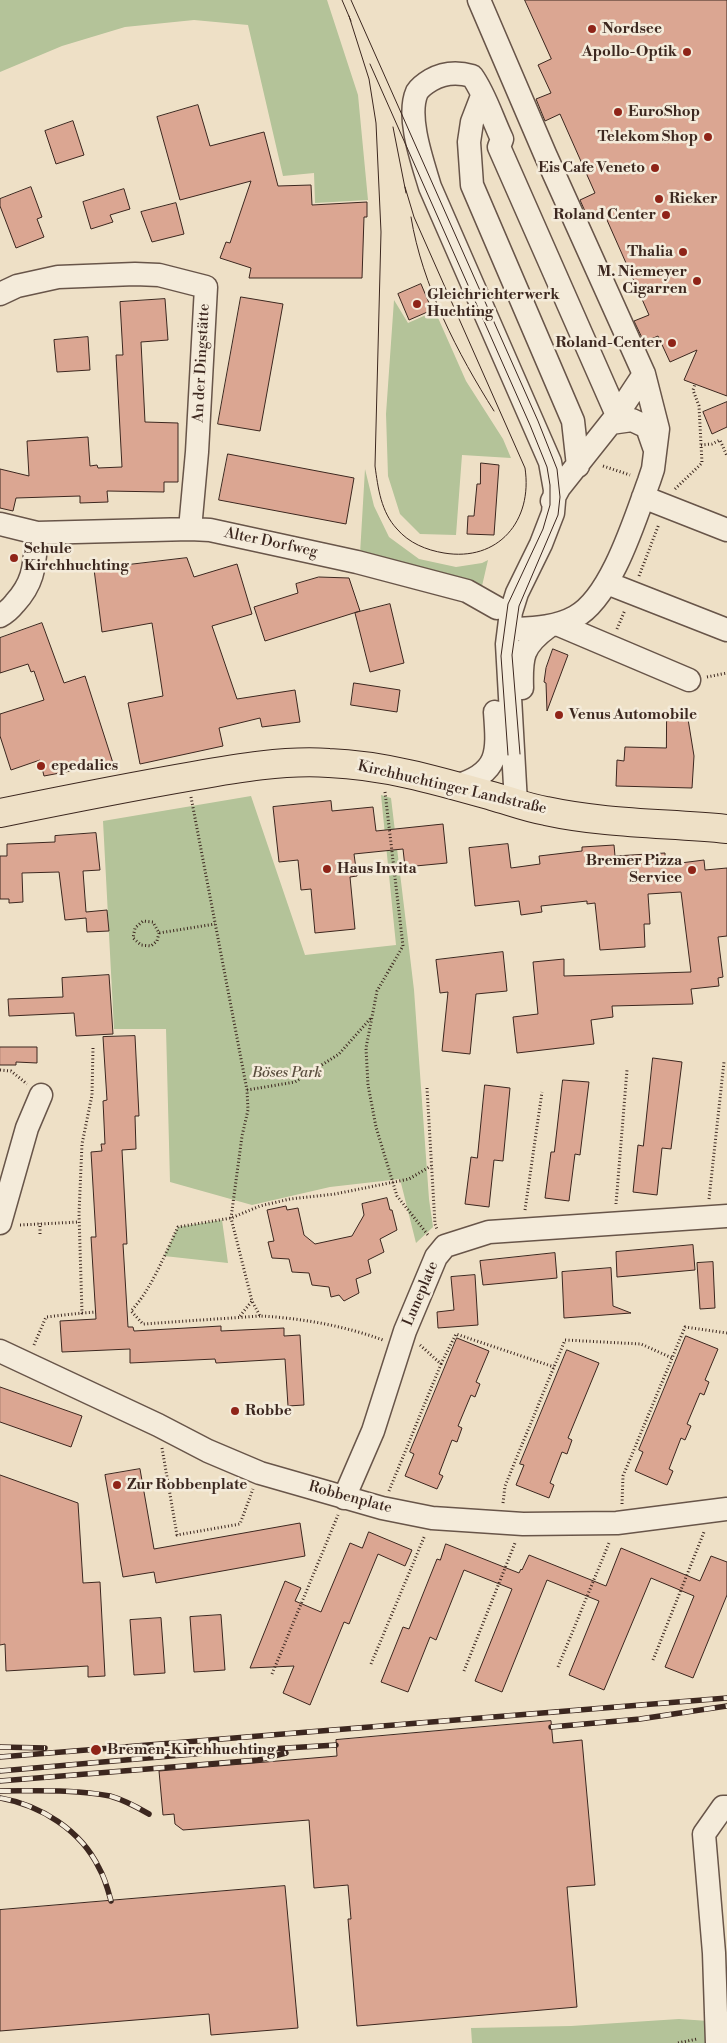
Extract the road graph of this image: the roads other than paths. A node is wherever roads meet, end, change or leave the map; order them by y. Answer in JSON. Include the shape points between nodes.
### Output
{"nodes":[{"id":1,"x":478,"y":0,"type":"edge"},
{"id":2,"x":482,"y":96,"type":"junction"},
{"id":3,"x":0,"y":294,"type":"edge"},
{"id":4,"x":644,"y":374,"type":"junction"},
{"id":5,"x":614,"y":419,"type":"junction"},
{"id":6,"x":655,"y":450,"type":"junction"},
{"id":7,"x":581,"y":462,"type":"junction"},
{"id":8,"x":646,"y":489,"type":"junction"},
{"id":9,"x":555,"y":496,"type":"junction"},
{"id":10,"x":0,"y":524,"type":"edge"},
{"id":11,"x":190,"y":529,"type":"junction"},
{"id":12,"x":727,"y":530,"type":"edge"},
{"id":13,"x":37,"y":533,"type":"junction"},
{"id":14,"x":607,"y":583,"type":"junction"},
{"id":15,"x":504,"y":614,"type":"junction"},
{"id":16,"x":0,"y":616,"type":"edge"},
{"id":17,"x":552,"y":626,"type":"junction"},
{"id":18,"x":727,"y":630,"type":"edge"},
{"id":19,"x":689,"y":680,"type":"dead end"},
{"id":20,"x":456,"y":786,"type":"junction"},
{"id":21,"x":523,"y":805,"type":"junction"},
{"id":22,"x":0,"y":813,"type":"edge"},
{"id":23,"x":727,"y":829,"type":"edge"},
{"id":24,"x":41,"y":1095,"type":"road end"},
{"id":25,"x":717,"y":1217,"type":"edge"},
{"id":26,"x":9,"y":1225,"type":"edge"},
{"id":27,"x":0,"y":1351,"type":"edge"},
{"id":28,"x":344,"y":1498,"type":"junction"},
{"id":29,"x":720,"y":1510,"type":"edge"},
{"id":30,"x":727,"y":1807,"type":"edge"},
{"id":31,"x":717,"y":2043,"type":"edge"}],
"edges":[{"from":1,"to":4,"type":"street"},
{"from":2,"to":5,"type":"street","via":[[502,139],[499,147]]},
{"from":2,"to":7,"type":"street","via":[[472,122],[469,142],[472,185],[573,421]]},
{"from":2,"to":9,"type":"street","via":[[472,76],[458,72],[434,78],[418,90],[414,122],[430,187],[550,462]]},
{"from":3,"to":11,"type":"street","name":"An der Dingstätte","via":[[16,286],[58,277],[135,274],[159,275],[206,287]]},
{"from":4,"to":5,"type":"street"},
{"from":4,"to":6,"type":"street","via":[[658,429]]},
{"from":5,"to":6,"type":"street","via":[[632,420],[647,427]]},
{"from":5,"to":7,"type":"street"},
{"from":6,"to":8,"type":"street"},
{"from":7,"to":9,"type":"street"},
{"from":8,"to":12,"type":"street"},
{"from":8,"to":14,"type":"street"},
{"from":9,"to":15,"type":"street","via":[[527,545]]},
{"from":10,"to":13,"type":"street","name":"Alter Dorfweg"},
{"from":11,"to":13,"type":"street","name":"Alter Dorfweg"},
{"from":11,"to":15,"type":"street","name":"Alter Dorfweg","via":[[255,539],[467,591]]},
{"from":13,"to":16,"type":"street","via":[[30,584]]},
{"from":14,"to":17,"type":"street","via":[[592,604],[576,617]]},
{"from":14,"to":18,"type":"street"},
{"from":15,"to":17,"type":"street","name":"Alter Dorfweg","via":[[516,629]]},
{"from":15,"to":20,"type":"street","via":[[492,651],[497,740],[495,758],[473,781]]},
{"from":15,"to":21,"type":"street"},
{"from":17,"to":19,"type":"street"},
{"from":17,"to":21,"type":"street","via":[[534,638],[521,664]]},
{"from":20,"to":21,"type":"main road","name":"Kirchhuchtinger Landstraße"},
{"from":20,"to":22,"type":"main road","name":"Kirchhuchtinger Landstraße","via":[[327,762],[286,764],[188,777]]},
{"from":21,"to":23,"type":"main road","name":"Kirchhuchtinger Landstraße","via":[[600,820]]},
{"from":24,"to":26,"type":"street","via":[[27,1128]]},
{"from":25,"to":28,"type":"street","name":"Luneplate","via":[[489,1232],[442,1249],[402,1338],[373,1431]]},
{"from":27,"to":28,"type":"street","name":"Robbenplate","via":[[208,1451],[260,1473]]},
{"from":28,"to":29,"type":"street","name":"Robbenplate","via":[[432,1518],[512,1524],[617,1523]]},
{"from":30,"to":31,"type":"street","via":[[723,1807],[704,1834],[714,1953]]}]}
